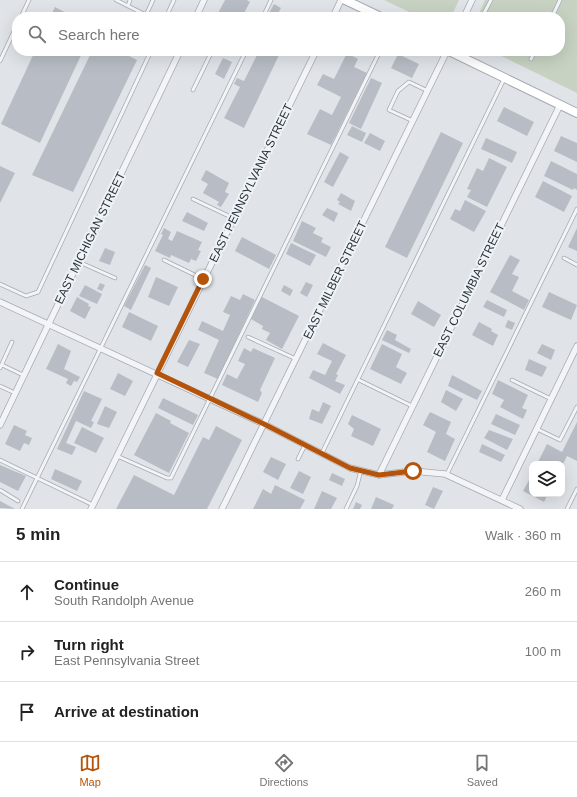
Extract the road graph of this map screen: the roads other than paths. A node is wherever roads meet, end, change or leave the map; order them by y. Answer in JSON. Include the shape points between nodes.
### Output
{"nodes":[{"id":1,"x":29,"y":0,"type":"edge"},
{"id":2,"x":116,"y":0,"type":"edge"},
{"id":3,"x":130,"y":0,"type":"edge"},
{"id":4,"x":153,"y":0,"type":"edge"},
{"id":5,"x":174,"y":0,"type":"edge"},
{"id":6,"x":204,"y":0,"type":"edge"},
{"id":7,"x":271,"y":0,"type":"edge"},
{"id":8,"x":341,"y":0,"type":"edge"},
{"id":9,"x":345,"y":0,"type":"edge"},
{"id":10,"x":472,"y":0,"type":"edge"},
{"id":11,"x":491,"y":0,"type":"edge"},
{"id":12,"x":560,"y":0,"type":"edge"},
{"id":13,"x":128,"y":6,"type":"junction"},
{"id":14,"x":138,"y":11,"type":"edge"},
{"id":15,"x":23,"y":12,"type":"edge"},
{"id":16,"x":147,"y":12,"type":"edge"},
{"id":17,"x":168,"y":12,"type":"edge"},
{"id":18,"x":198,"y":12,"type":"edge"},
{"id":19,"x":265,"y":12,"type":"edge"},
{"id":20,"x":335,"y":12,"type":"edge"},
{"id":21,"x":370,"y":12,"type":"edge"},
{"id":22,"x":466,"y":12,"type":"edge"},
{"id":23,"x":485,"y":12,"type":"edge"},
{"id":24,"x":554,"y":12,"type":"edge"},
{"id":25,"x":12,"y":36,"type":"edge"},
{"id":26,"x":149,"y":56,"type":"edge"},
{"id":27,"x":178,"y":56,"type":"edge"},
{"id":28,"x":210,"y":56,"type":"edge"},
{"id":29,"x":244,"y":56,"type":"edge"},
{"id":30,"x":314,"y":56,"type":"edge"},
{"id":31,"x":378,"y":56,"type":"edge"},
{"id":32,"x":445,"y":56,"type":"edge"},
{"id":33,"x":459,"y":56,"type":"edge"},
{"id":34,"x":533,"y":56,"type":"edge"},
{"id":35,"x":532,"y":59,"type":"dead end"},
{"id":36,"x":0,"y":61,"type":"edge"},
{"id":37,"x":505,"y":78,"type":"junction"},
{"id":38,"x":193,"y":90,"type":"dead end"},
{"id":39,"x":428,"y":90,"type":"junction"},
{"id":40,"x":560,"y":105,"type":"junction"},
{"id":41,"x":577,"y":113,"type":"edge"},
{"id":42,"x":413,"y":121,"type":"junction"},
{"id":43,"x":193,"y":199,"type":"dead end"},
{"id":44,"x":577,"y":209,"type":"edge"},
{"id":45,"x":233,"y":218,"type":"junction"},
{"id":46,"x":564,"y":258,"type":"dead end"},
{"id":47,"x":164,"y":260,"type":"dead end"},
{"id":48,"x":79,"y":262,"type":"junction"},
{"id":49,"x":577,"y":265,"type":"edge"},
{"id":50,"x":115,"y":278,"type":"dead end"},
{"id":51,"x":203,"y":279,"type":"junction"},
{"id":52,"x":0,"y":284,"type":"edge"},
{"id":53,"x":0,"y":302,"type":"edge"},
{"id":54,"x":49,"y":325,"type":"junction"},
{"id":55,"x":248,"y":337,"type":"dead end"},
{"id":56,"x":12,"y":342,"type":"dead end"},
{"id":57,"x":577,"y":346,"type":"edge"},
{"id":58,"x":101,"y":348,"type":"junction"},
{"id":59,"x":296,"y":359,"type":"junction"},
{"id":60,"x":1,"y":366,"type":"edge"},
{"id":61,"x":157,"y":373,"type":"junction"},
{"id":62,"x":24,"y":376,"type":"junction"},
{"id":63,"x":359,"y":380,"type":"junction"},
{"id":64,"x":512,"y":380,"type":"dead end"},
{"id":65,"x":0,"y":386,"type":"edge"},
{"id":66,"x":16,"y":393,"type":"junction"},
{"id":67,"x":211,"y":399,"type":"junction"},
{"id":68,"x":551,"y":399,"type":"junction"},
{"id":69,"x":412,"y":406,"type":"junction"},
{"id":70,"x":577,"y":407,"type":"edge"},
{"id":71,"x":0,"y":424,"type":"edge"},
{"id":72,"x":264,"y":424,"type":"junction"},
{"id":73,"x":537,"y":429,"type":"junction"},
{"id":74,"x":305,"y":445,"type":"junction"},
{"id":75,"x":322,"y":453,"type":"junction"},
{"id":76,"x":117,"y":456,"type":"junction"},
{"id":77,"x":298,"y":459,"type":"dead end"},
{"id":78,"x":0,"y":460,"type":"edge"},
{"id":79,"x":361,"y":470,"type":"junction"},
{"id":80,"x":446,"y":474,"type":"junction"},
{"id":81,"x":379,"y":475,"type":"junction"},
{"id":82,"x":37,"y":478,"type":"junction"},
{"id":83,"x":577,"y":489,"type":"edge"},
{"id":84,"x":0,"y":490,"type":"edge"},
{"id":85,"x":502,"y":500,"type":"junction"},
{"id":86,"x":18,"y":501,"type":"dead end"},
{"id":87,"x":92,"y":507,"type":"edge"},
{"id":88,"x":22,"y":509,"type":"edge"},
{"id":89,"x":222,"y":509,"type":"edge"},
{"id":90,"x":346,"y":509,"type":"edge"},
{"id":91,"x":520,"y":509,"type":"edge"},
{"id":92,"x":567,"y":509,"type":"edge"}],
"edges":[{"from":1,"to":15,"type":"lane"},
{"from":2,"to":13,"type":"lane"},
{"from":3,"to":13,"type":"lane"},
{"from":4,"to":16,"type":"lane"},
{"from":5,"to":17,"type":"lane"},
{"from":6,"to":18,"type":"street"},
{"from":7,"to":19,"type":"lane"},
{"from":8,"to":20,"type":"street"},
{"from":9,"to":21,"type":"street"},
{"from":10,"to":22,"type":"street"},
{"from":11,"to":23,"type":"lane"},
{"from":12,"to":24,"type":"lane"},
{"from":13,"to":14,"type":"lane"},
{"from":25,"to":36,"type":"lane"},
{"from":26,"to":52,"type":"lane","via":[[38,292],[26,296]]},
{"from":27,"to":48,"type":"street","name":"EAST MICHIGAN STREET"},
{"from":28,"to":38,"type":"lane"},
{"from":29,"to":58,"type":"lane"},
{"from":30,"to":45,"type":"street","name":"EAST PENNSYLVANIA STREET"},
{"from":31,"to":67,"type":"lane"},
{"from":32,"to":39,"type":"street","name":"EAST MILBER STREET"},
{"from":33,"to":37,"type":"street"},
{"from":34,"to":35,"type":"lane"},
{"from":37,"to":40,"type":"street"},
{"from":37,"to":63,"type":"lane"},
{"from":39,"to":42,"type":"street","name":"EAST MILBER STREET"},
{"from":39,"to":42,"type":"lane","via":[[409,82],[398,91],[390,110]]},
{"from":40,"to":41,"type":"street"},
{"from":40,"to":69,"type":"street","name":"EAST COLUMBIA STREET"},
{"from":42,"to":59,"type":"street","name":"EAST MILBER STREET"},
{"from":43,"to":45,"type":"lane"},
{"from":44,"to":80,"type":"lane"},
{"from":45,"to":51,"type":"street","name":"EAST PENNSYLVANIA STREET"},
{"from":46,"to":49,"type":"lane"},
{"from":47,"to":51,"type":"lane"},
{"from":48,"to":50,"type":"lane"},
{"from":48,"to":54,"type":"street","name":"EAST MICHIGAN STREET"},
{"from":51,"to":61,"type":"street","name":"EAST PENNSYLVANIA STREET"},
{"from":53,"to":54,"type":"street"},
{"from":54,"to":58,"type":"street"},
{"from":54,"to":62,"type":"street","name":"EAST MICHIGAN STREET"},
{"from":55,"to":59,"type":"lane"},
{"from":56,"to":60,"type":"lane"},
{"from":57,"to":68,"type":"street"},
{"from":58,"to":61,"type":"street"},
{"from":58,"to":82,"type":"lane"},
{"from":59,"to":72,"type":"street","name":"EAST MILBER STREET"},
{"from":60,"to":62,"type":"lane"},
{"from":61,"to":67,"type":"street"},
{"from":61,"to":76,"type":"street","name":"EAST PENNSYLVANIA STREET"},
{"from":62,"to":66,"type":"street","name":"EAST MICHIGAN STREET"},
{"from":63,"to":69,"type":"lane"},
{"from":63,"to":75,"type":"lane"},
{"from":64,"to":68,"type":"lane"},
{"from":65,"to":66,"type":"lane"},
{"from":66,"to":71,"type":"street","name":"EAST MICHIGAN STREET"},
{"from":67,"to":72,"type":"street"},
{"from":67,"to":76,"type":"lane","via":[[170,478]]},
{"from":68,"to":73,"type":"street"},
{"from":69,"to":81,"type":"street","name":"EAST COLUMBIA STREET"},
{"from":70,"to":73,"type":"lane","via":[[560,440]]},
{"from":72,"to":74,"type":"street"},
{"from":72,"to":89,"type":"street","name":"EAST MILBER STREET"},
{"from":73,"to":85,"type":"street"},
{"from":74,"to":75,"type":"street"},
{"from":74,"to":77,"type":"lane"},
{"from":75,"to":79,"type":"street","via":[[350,468]]},
{"from":76,"to":87,"type":"street","name":"EAST PENNSYLVANIA STREET"},
{"from":78,"to":82,"type":"lane"},
{"from":79,"to":81,"type":"street"},
{"from":79,"to":90,"type":"lane","via":[[357,486]]},
{"from":80,"to":81,"type":"street","via":[[413,471]]},
{"from":80,"to":85,"type":"street"},
{"from":82,"to":87,"type":"lane"},
{"from":82,"to":88,"type":"lane"},
{"from":83,"to":92,"type":"lane"},
{"from":84,"to":86,"type":"lane"},
{"from":85,"to":91,"type":"street"}]}
